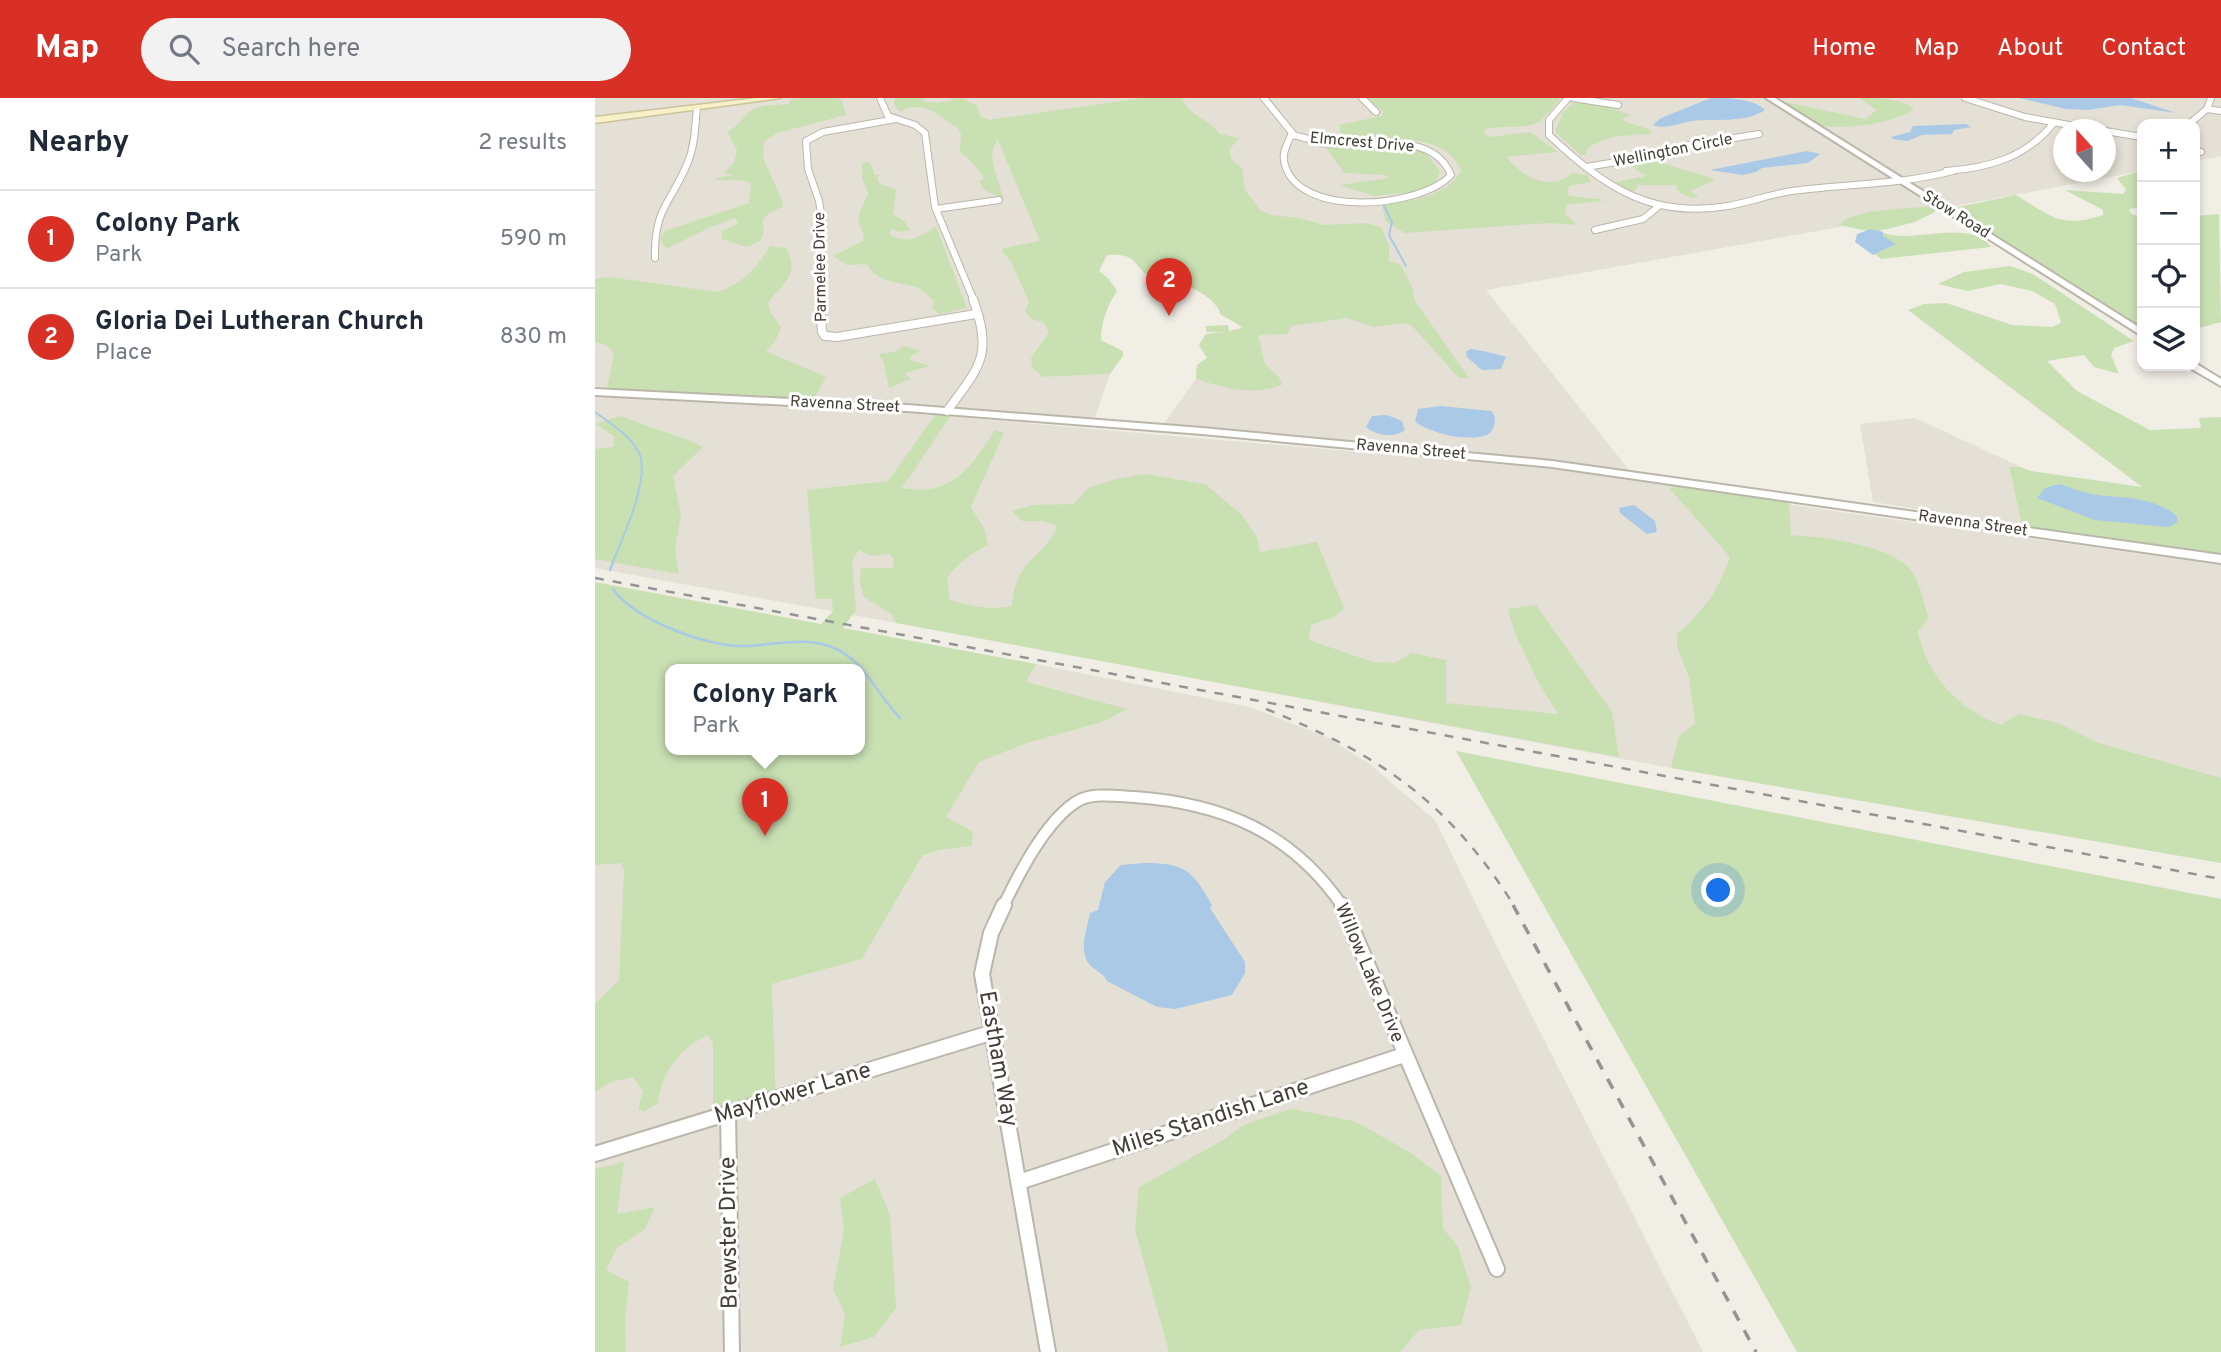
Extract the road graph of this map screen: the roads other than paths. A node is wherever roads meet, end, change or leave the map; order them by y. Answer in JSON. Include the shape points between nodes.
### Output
{"nodes":[{"id":1,"x":777,"y":98,"type":"edge"},
{"id":2,"x":880,"y":98,"type":"edge"},
{"id":3,"x":1263,"y":98,"type":"edge"},
{"id":4,"x":1362,"y":98,"type":"edge"},
{"id":5,"x":1571,"y":98,"type":"edge"},
{"id":6,"x":1770,"y":98,"type":"edge"},
{"id":7,"x":1965,"y":98,"type":"edge"},
{"id":8,"x":2211,"y":98,"type":"edge"},
{"id":9,"x":1618,"y":105,"type":"dead end"},
{"id":10,"x":697,"y":108,"type":"junction"},
{"id":11,"x":2207,"y":109,"type":"junction"},
{"id":12,"x":2221,"y":111,"type":"edge"},
{"id":13,"x":1377,"y":112,"type":"dead end"},
{"id":14,"x":896,"y":119,"type":"junction"},
{"id":15,"x":2195,"y":119,"type":"edge"},
{"id":16,"x":595,"y":120,"type":"edge"},
{"id":17,"x":2053,"y":124,"type":"joint"},
{"id":18,"x":2116,"y":133,"type":"edge"},
{"id":19,"x":1293,"y":134,"type":"junction"},
{"id":20,"x":1759,"y":134,"type":"dead end"},
{"id":21,"x":2137,"y":136,"type":"edge"},
{"id":22,"x":1587,"y":167,"type":"junction"},
{"id":23,"x":1899,"y":179,"type":"junction"},
{"id":24,"x":999,"y":200,"type":"dead end"},
{"id":25,"x":1659,"y":206,"type":"junction"},
{"id":26,"x":936,"y":209,"type":"junction"},
{"id":27,"x":1595,"y":230,"type":"dead end"},
{"id":28,"x":655,"y":258,"type":"dead end"},
{"id":29,"x":976,"y":314,"type":"junction"},
{"id":30,"x":2137,"y":330,"type":"edge"},
{"id":31,"x":2200,"y":370,"type":"edge"},
{"id":32,"x":2221,"y":383,"type":"edge"},
{"id":33,"x":595,"y":392,"type":"edge"},
{"id":34,"x":947,"y":411,"type":"junction"},
{"id":35,"x":2221,"y":559,"type":"edge"},
{"id":36,"x":1087,"y":798,"type":"joint"},
{"id":37,"x":991,"y":1033,"type":"junction"},
{"id":38,"x":1404,"y":1055,"type":"junction"},
{"id":39,"x":728,"y":1113,"type":"junction"},
{"id":40,"x":595,"y":1154,"type":"edge"},
{"id":41,"x":1019,"y":1182,"type":"junction"},
{"id":42,"x":1497,"y":1269,"type":"dead end"},
{"id":43,"x":732,"y":1352,"type":"edge"},
{"id":44,"x":1048,"y":1352,"type":"edge"}],
"edges":[{"from":1,"to":10,"type":"main road"},
{"from":2,"to":14,"type":"street","via":[[885,113]]},
{"from":3,"to":19,"type":"street","name":"Elmcrest Drive"},
{"from":4,"to":13,"type":"street"},
{"from":5,"to":9,"type":"street"},
{"from":5,"to":22,"type":"street","via":[[1549,119],[1546,129]]},
{"from":6,"to":23,"type":"street","name":"Stow Road"},
{"from":7,"to":17,"type":"street"},
{"from":8,"to":11,"type":"street"},
{"from":10,"to":16,"type":"main road"},
{"from":10,"to":28,"type":"street","via":[[689,160],[657,218]]},
{"from":11,"to":12,"type":"street"},
{"from":11,"to":15,"type":"street"},
{"from":14,"to":26,"type":"street","via":[[925,133]]},
{"from":14,"to":29,"type":"street","name":"Parmelee Drive","via":[[824,132],[806,141],[808,169],[823,226],[822,332],[837,337]]},
{"from":17,"to":23,"type":"street","via":[[2039,142],[2018,155],[1932,178]]},
{"from":18,"to":21,"type":"street"},
{"from":19,"to":19,"type":"street","name":"Elmcrest Drive","via":[[1326,144],[1418,147],[1437,155],[1451,175],[1437,188],[1412,196],[1366,202],[1325,199],[1302,187],[1284,163]]},
{"from":20,"to":22,"type":"street","name":"Wellington Circle"},
{"from":22,"to":25,"type":"street","via":[[1618,192]]},
{"from":23,"to":25,"type":"street","via":[[1790,190],[1719,208]]},
{"from":23,"to":30,"type":"street","name":"Stow Road"},
{"from":24,"to":26,"type":"street"},
{"from":25,"to":27,"type":"street","via":[[1643,219]]},
{"from":26,"to":29,"type":"street"},
{"from":29,"to":34,"type":"street","via":[[983,355]]},
{"from":31,"to":32,"type":"street"},
{"from":33,"to":34,"type":"street","name":"Ravenna Street"},
{"from":34,"to":35,"type":"street","name":"Ravenna Street","via":[[1553,464]]},
{"from":36,"to":37,"type":"street","name":"Eastham Way","via":[[1068,807],[1049,829],[992,931],[982,974]]},
{"from":36,"to":38,"type":"street","name":"Willow Lake Drive","via":[[1144,798],[1216,810],[1267,831],[1290,847],[1315,869],[1343,906]]},
{"from":37,"to":39,"type":"street","name":"Mayflower Lane"},
{"from":37,"to":41,"type":"street","name":"Eastham Way"},
{"from":38,"to":41,"type":"street","name":"Miles Standish Lane"},
{"from":38,"to":42,"type":"street","name":"Willow Lake Drive"},
{"from":39,"to":40,"type":"street","name":"Mayflower Lane"},
{"from":39,"to":43,"type":"street","name":"Brewster Drive"},
{"from":41,"to":44,"type":"street","name":"Eastham Way"}]}
